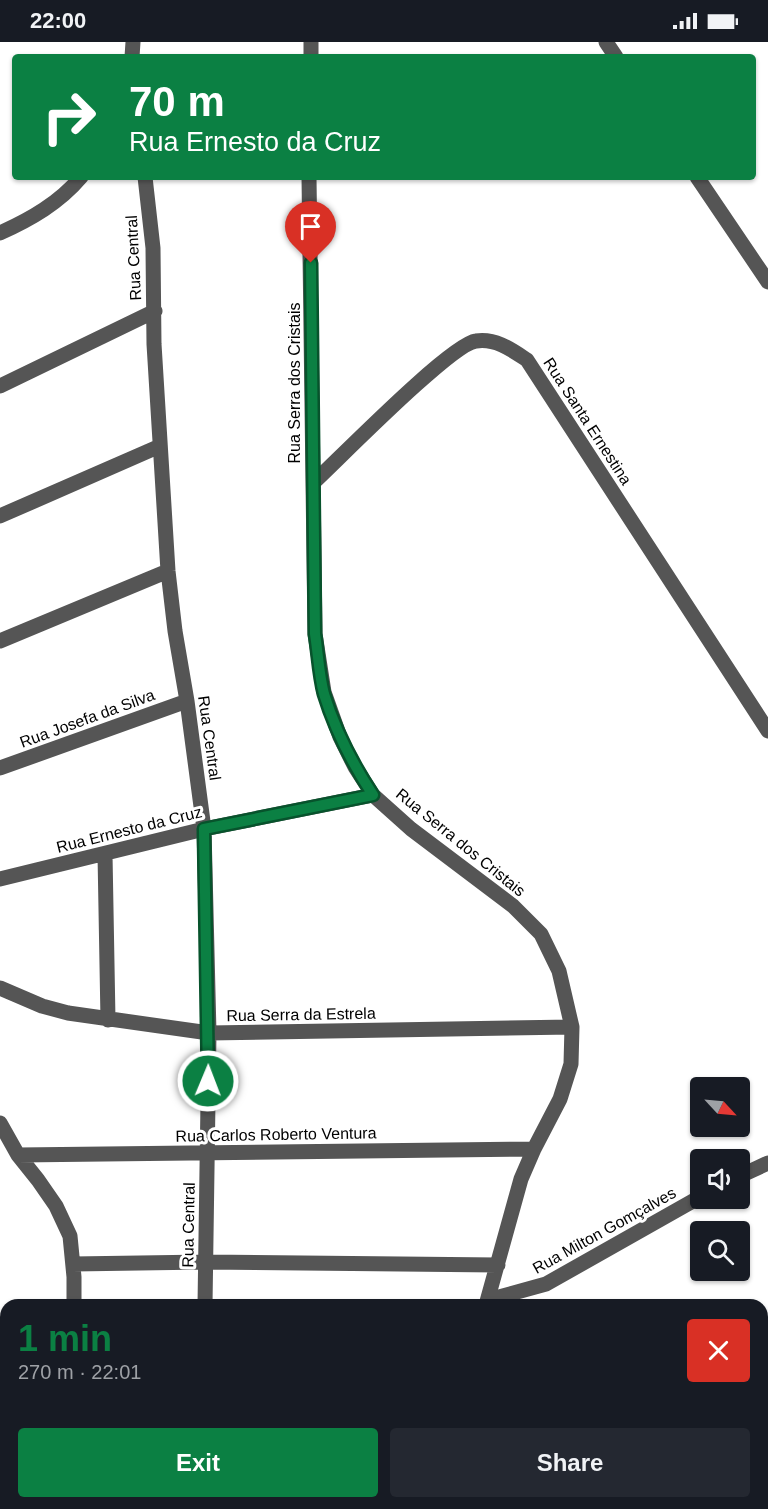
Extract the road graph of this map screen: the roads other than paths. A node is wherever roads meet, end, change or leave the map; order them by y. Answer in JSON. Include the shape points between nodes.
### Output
{"nodes":[{"id":1,"x":79,"y":180,"type":"edge"},
{"id":2,"x":145,"y":180,"type":"edge"},
{"id":3,"x":309,"y":180,"type":"edge"},
{"id":4,"x":699,"y":180,"type":"edge"},
{"id":5,"x":0,"y":233,"type":"edge"},
{"id":6,"x":768,"y":282,"type":"edge"},
{"id":7,"x":155,"y":311,"type":"junction"},
{"id":8,"x":0,"y":386,"type":"edge"},
{"id":9,"x":160,"y":446,"type":"junction"},
{"id":10,"x":313,"y":483,"type":"junction"},
{"id":11,"x":0,"y":516,"type":"edge"},
{"id":12,"x":168,"y":571,"type":"junction"},
{"id":13,"x":0,"y":641,"type":"edge"},
{"id":14,"x":187,"y":700,"type":"junction"},
{"id":15,"x":768,"y":731,"type":"edge"},
{"id":16,"x":0,"y":768,"type":"edge"},
{"id":17,"x":373,"y":795,"type":"junction"},
{"id":18,"x":204,"y":829,"type":"junction"},
{"id":19,"x":105,"y":854,"type":"junction"},
{"id":20,"x":0,"y":879,"type":"edge"},
{"id":21,"x":0,"y":988,"type":"edge"},
{"id":22,"x":108,"y":1020,"type":"junction"},
{"id":23,"x":572,"y":1027,"type":"junction"},
{"id":24,"x":209,"y":1033,"type":"junction"},
{"id":25,"x":0,"y":1122,"type":"edge"},
{"id":26,"x":534,"y":1149,"type":"junction"},
{"id":27,"x":207,"y":1153,"type":"junction"},
{"id":28,"x":18,"y":1155,"type":"junction"},
{"id":29,"x":768,"y":1163,"type":"edge"},
{"id":30,"x":750,"y":1171,"type":"edge"},
{"id":31,"x":690,"y":1203,"type":"edge"},
{"id":32,"x":206,"y":1262,"type":"junction"},
{"id":33,"x":73,"y":1264,"type":"junction"},
{"id":34,"x":498,"y":1265,"type":"junction"},
{"id":35,"x":74,"y":1299,"type":"edge"},
{"id":36,"x":205,"y":1299,"type":"edge"},
{"id":37,"x":488,"y":1299,"type":"edge"},
{"id":38,"x":499,"y":1299,"type":"edge"}],
"edges":[{"from":1,"to":5,"type":"street","via":[[69,192],[32,218]]},
{"from":2,"to":7,"type":"street","name":"Rua Central"},
{"from":3,"to":10,"type":"street","name":"Rua Serra dos Cristais"},
{"from":4,"to":6,"type":"street"},
{"from":7,"to":8,"type":"street"},
{"from":7,"to":9,"type":"street","name":"Rua Central"},
{"from":9,"to":11,"type":"street"},
{"from":9,"to":12,"type":"street","name":"Rua Central"},
{"from":10,"to":15,"type":"street","name":"Rua Santa Ernestina","via":[[461,347],[487,340],[512,350],[527,360]]},
{"from":10,"to":17,"type":"street","name":"Rua Serra dos Cristais","via":[[315,634],[324,692],[340,736]]},
{"from":12,"to":13,"type":"street"},
{"from":12,"to":14,"type":"street","name":"Rua Central"},
{"from":14,"to":16,"type":"street","name":"Rua Josefa da Silva"},
{"from":14,"to":18,"type":"street","name":"Rua Central"},
{"from":17,"to":18,"type":"street","name":"Rua Ernesto da Cruz"},
{"from":17,"to":23,"type":"street","name":"Rua Serra dos Cristais","via":[[411,829],[513,906],[541,934],[559,971]]},
{"from":18,"to":19,"type":"street","name":"Rua Ernesto da Cruz"},
{"from":18,"to":24,"type":"street","name":"Rua Central"},
{"from":19,"to":20,"type":"street","name":"Rua Ernesto da Cruz"},
{"from":19,"to":22,"type":"street"},
{"from":21,"to":22,"type":"street","name":"Rua Serra da Estrela","via":[[59,1011]]},
{"from":22,"to":24,"type":"street","name":"Rua Serra da Estrela"},
{"from":23,"to":24,"type":"street","name":"Rua Serra da Estrela"},
{"from":23,"to":26,"type":"street","name":"Rua Serra dos Cristais","via":[[571,1064],[560,1099]]},
{"from":24,"to":27,"type":"street","name":"Rua Central"},
{"from":25,"to":28,"type":"street"},
{"from":26,"to":27,"type":"street","name":"Rua Carlos Roberto Ventura"},
{"from":26,"to":34,"type":"street","name":"Rua Serra dos Cristais","via":[[521,1179]]},
{"from":27,"to":28,"type":"street","name":"Rua Carlos Roberto Ventura"},
{"from":27,"to":32,"type":"street","name":"Rua Central"},
{"from":28,"to":33,"type":"street","via":[[56,1206],[70,1236]]},
{"from":29,"to":30,"type":"street"},
{"from":31,"to":38,"type":"street","name":"Rua Milton Gomçalves","via":[[546,1284]]},
{"from":32,"to":33,"type":"street"},
{"from":32,"to":34,"type":"street"},
{"from":32,"to":36,"type":"street","name":"Rua Central"},
{"from":33,"to":35,"type":"street"},
{"from":34,"to":37,"type":"street","name":"Rua Serra dos Cristais"}]}
